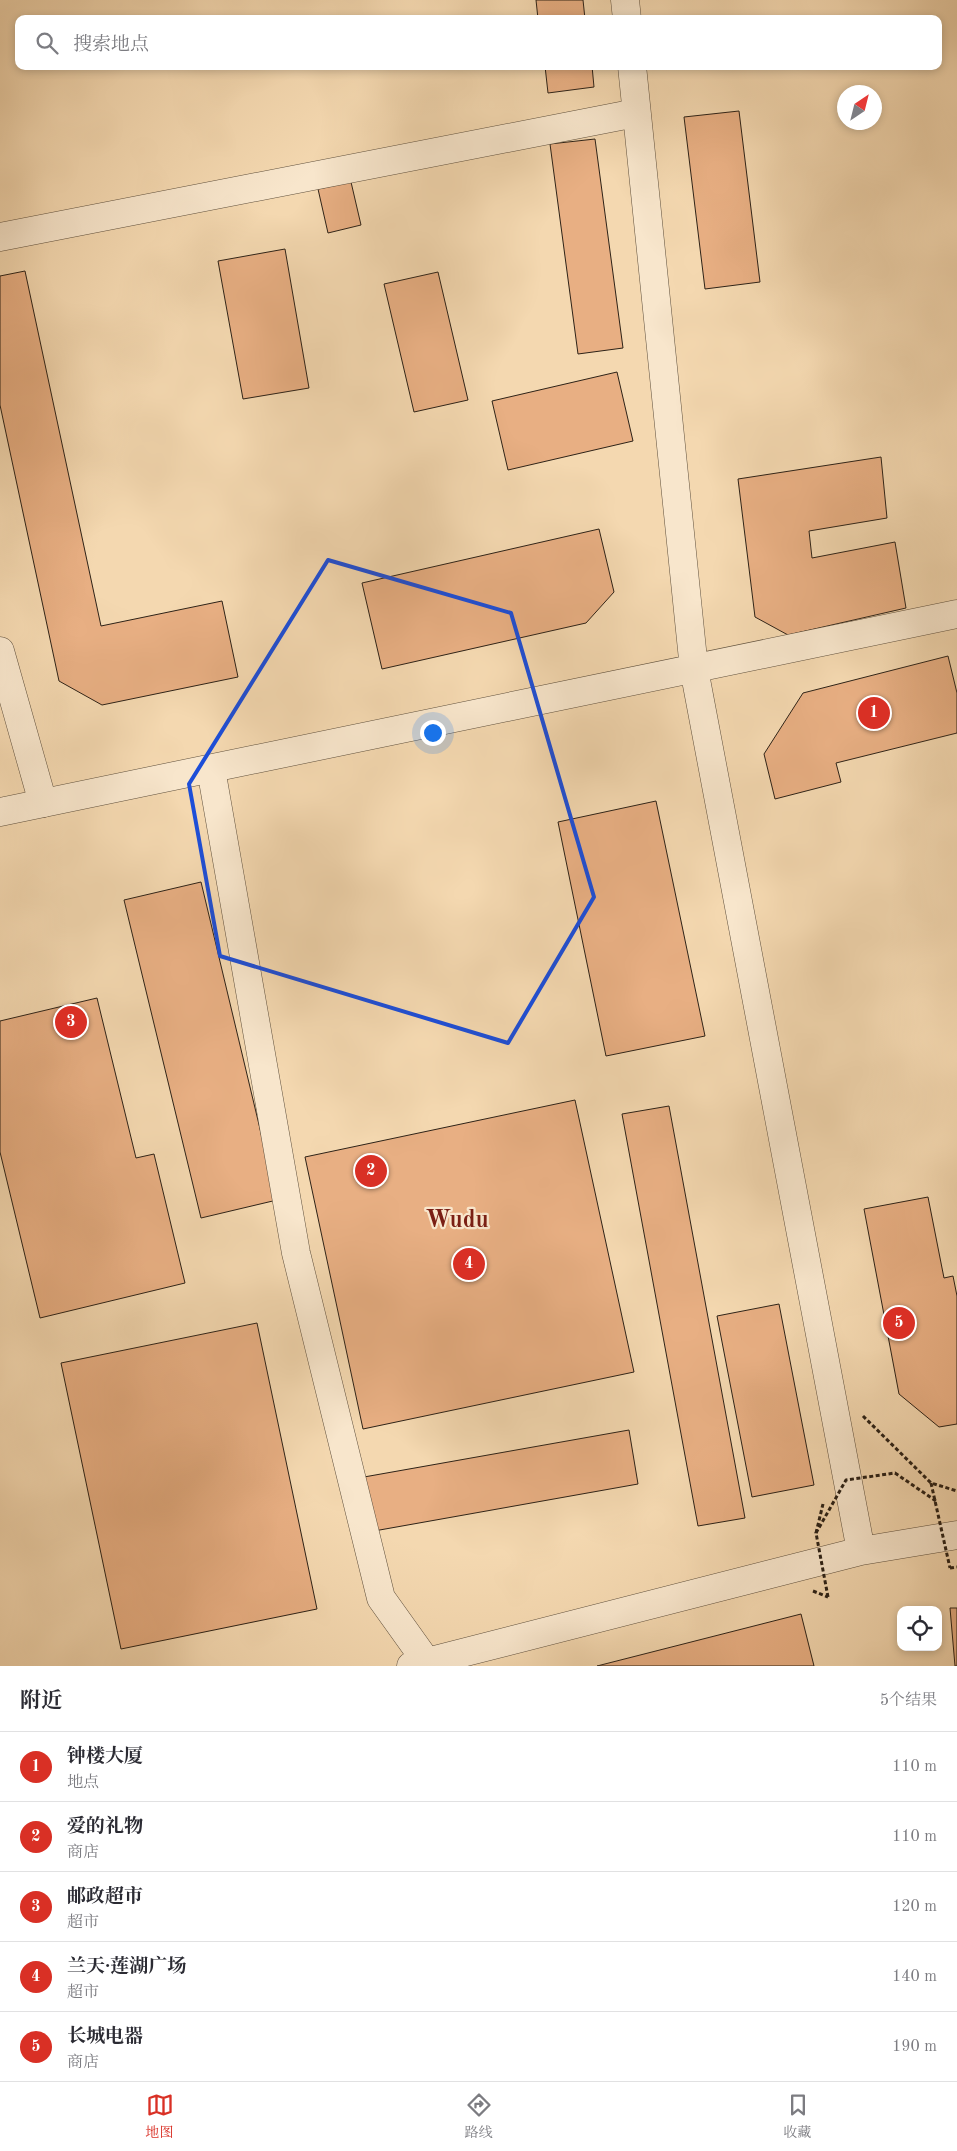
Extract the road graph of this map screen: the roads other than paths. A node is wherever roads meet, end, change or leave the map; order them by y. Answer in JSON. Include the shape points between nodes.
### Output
{"nodes":[{"id":1,"x":625,"y":0,"type":"edge"},
{"id":2,"x":627,"y":15,"type":"edge"},
{"id":3,"x":632,"y":70,"type":"edge"},
{"id":4,"x":636,"y":113,"type":"junction"},
{"id":5,"x":0,"y":237,"type":"edge"},
{"id":6,"x":957,"y":614,"type":"edge"},
{"id":7,"x":0,"y":651,"type":"edge"},
{"id":8,"x":694,"y":669,"type":"junction"},
{"id":9,"x":211,"y":769,"type":"junction"},
{"id":10,"x":42,"y":803,"type":"junction"},
{"id":11,"x":0,"y":812,"type":"edge"},
{"id":12,"x":957,"y":1535,"type":"edge"},
{"id":13,"x":860,"y":1551,"type":"junction"},
{"id":14,"x":421,"y":1664,"type":"edge"}],
"edges":[{"from":1,"to":2,"type":"street"},
{"from":3,"to":4,"type":"street"},
{"from":4,"to":5,"type":"street"},
{"from":4,"to":8,"type":"street"},
{"from":6,"to":8,"type":"street"},
{"from":7,"to":10,"type":"street"},
{"from":8,"to":9,"type":"street"},
{"from":8,"to":13,"type":"street"},
{"from":9,"to":10,"type":"street"},
{"from":9,"to":14,"type":"street","via":[[296,1253],[381,1598]]},
{"from":10,"to":11,"type":"street"},
{"from":12,"to":13,"type":"street"},
{"from":13,"to":14,"type":"street"}]}
